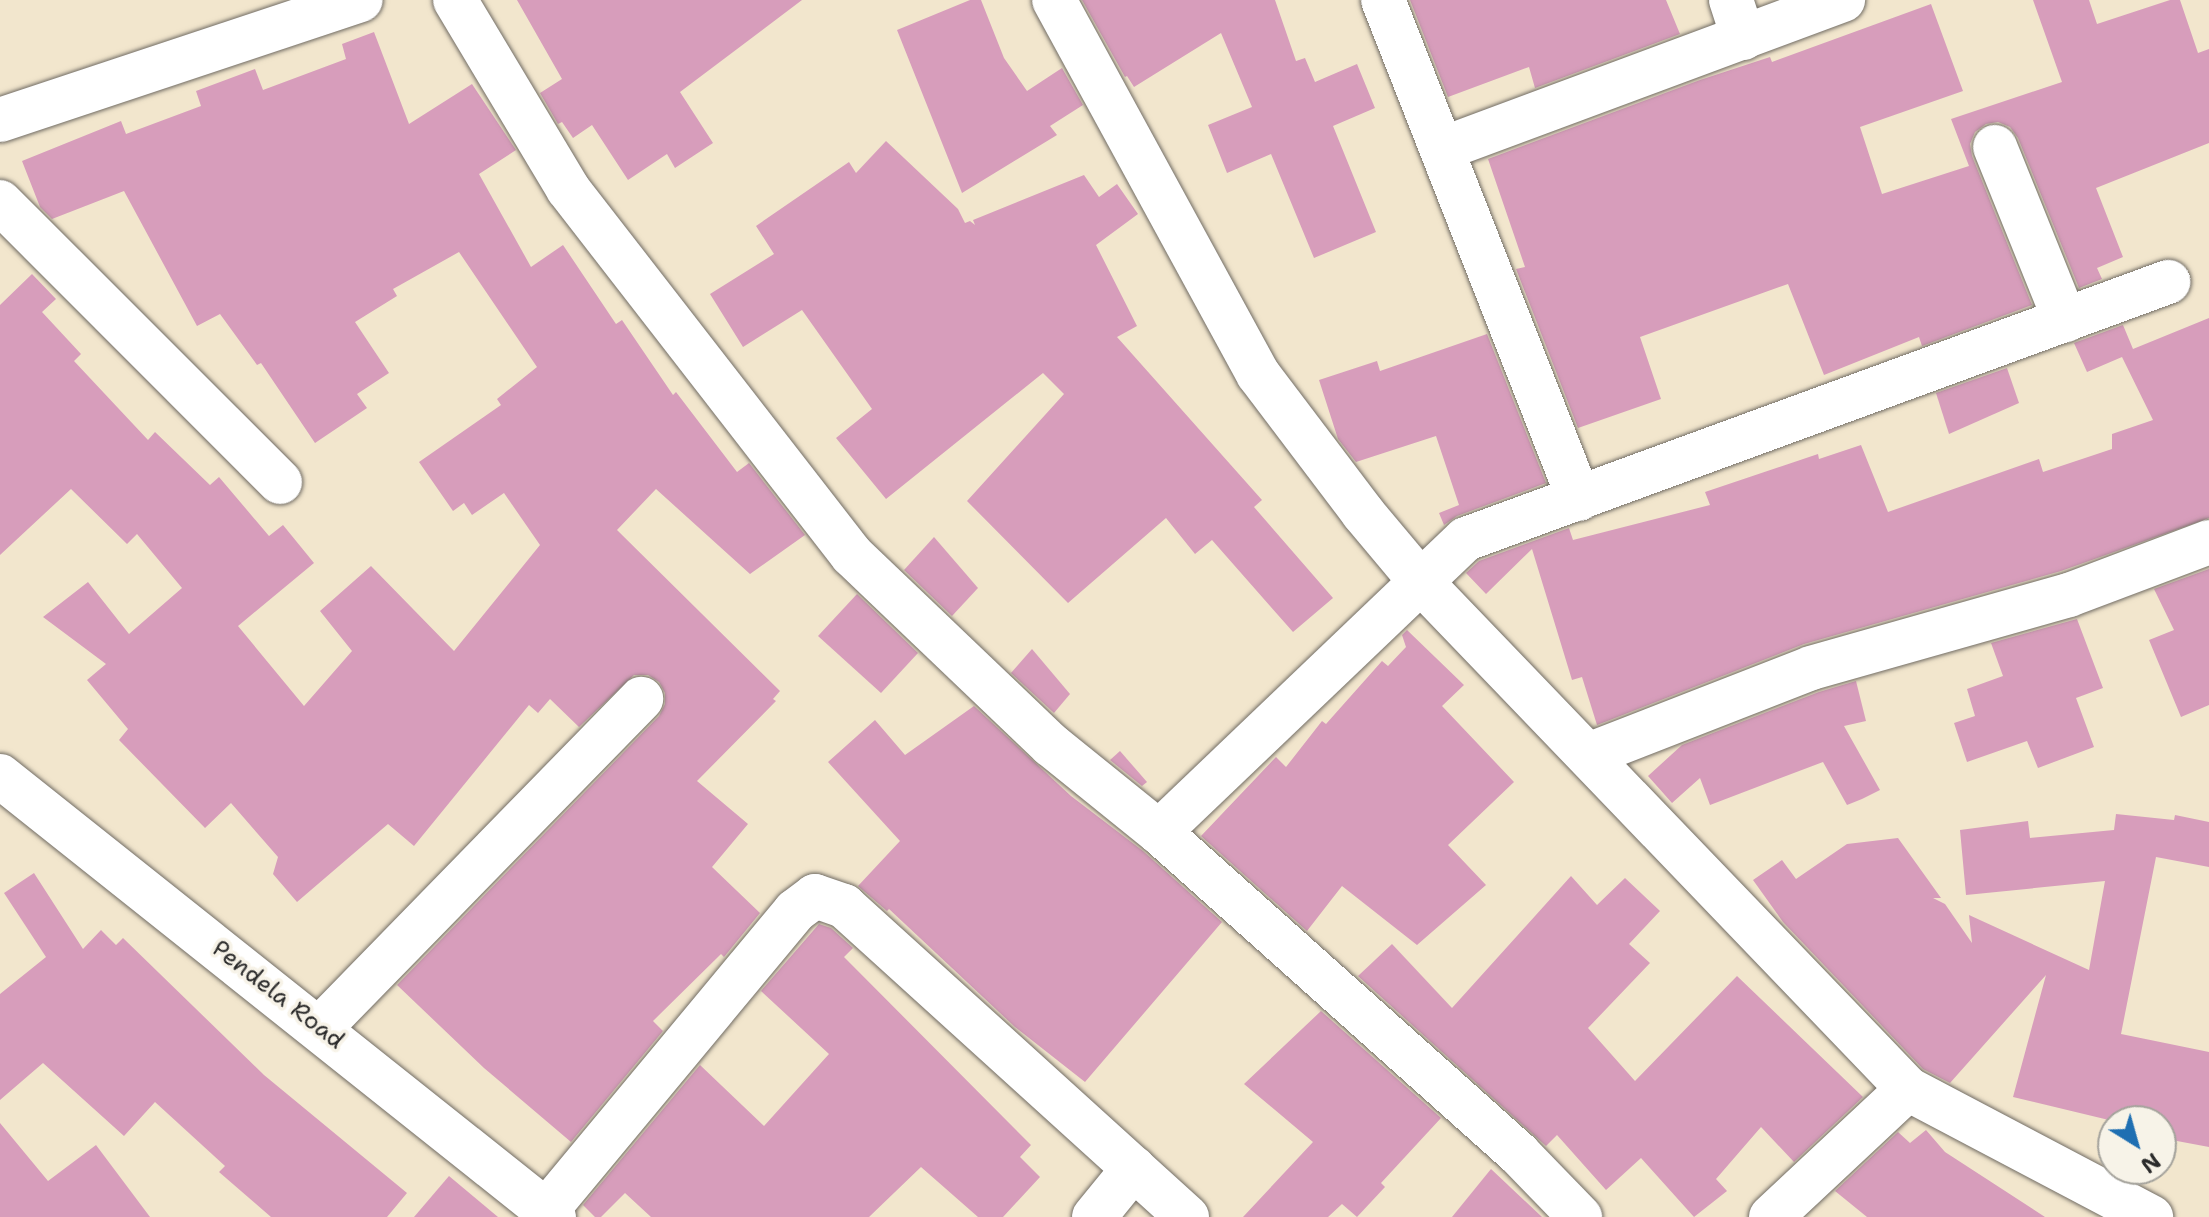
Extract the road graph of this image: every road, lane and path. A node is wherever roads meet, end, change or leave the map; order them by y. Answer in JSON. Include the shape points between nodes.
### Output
{"nodes":[{"id":1,"x":361,"y":0,"type":"edge"},
{"id":2,"x":455,"y":0,"type":"edge"},
{"id":3,"x":1054,"y":0,"type":"edge"},
{"id":4,"x":1383,"y":0,"type":"edge"},
{"id":5,"x":1843,"y":0,"type":"edge"},
{"id":6,"x":1737,"y":19,"type":"edge"},
{"id":7,"x":0,"y":120,"type":"edge"},
{"id":8,"x":1995,"y":147,"type":"dead end"},
{"id":9,"x":1442,"y":149,"type":"junction"},
{"id":10,"x":0,"y":202,"type":"edge"},
{"id":11,"x":2168,"y":282,"type":"dead end"},
{"id":12,"x":2065,"y":320,"type":"junction"},
{"id":13,"x":280,"y":482,"type":"dead end"},
{"id":14,"x":1579,"y":499,"type":"junction"},
{"id":15,"x":2209,"y":542,"type":"edge"},
{"id":16,"x":1421,"y":582,"type":"junction"},
{"id":17,"x":641,"y":699,"type":"dead end"},
{"id":18,"x":1588,"y":755,"type":"junction"},
{"id":19,"x":0,"y":776,"type":"edge"},
{"id":20,"x":1159,"y":832,"type":"junction"},
{"id":21,"x":320,"y":1028,"type":"junction"},
{"id":22,"x":1908,"y":1089,"type":"junction"},
{"id":23,"x":1134,"y":1168,"type":"junction"},
{"id":24,"x":550,"y":1214,"type":"edge"},
{"id":25,"x":1094,"y":1217,"type":"edge"},
{"id":26,"x":1187,"y":1217,"type":"edge"},
{"id":27,"x":1580,"y":1217,"type":"edge"},
{"id":28,"x":1771,"y":1217,"type":"edge"},
{"id":29,"x":2151,"y":1217,"type":"edge"}],
"edges":[{"from":1,"to":7,"type":"street"},
{"from":2,"to":20,"type":"street","via":[[568,189],[852,555],[1051,745]]},
{"from":3,"to":16,"type":"street","via":[[1258,374]]},
{"from":4,"to":9,"type":"street"},
{"from":5,"to":6,"type":"street"},
{"from":6,"to":9,"type":"street"},
{"from":8,"to":12,"type":"street"},
{"from":9,"to":14,"type":"street"},
{"from":10,"to":13,"type":"street"},
{"from":11,"to":12,"type":"street"},
{"from":12,"to":14,"type":"street"},
{"from":14,"to":16,"type":"street","via":[[1466,539]]},
{"from":15,"to":18,"type":"street","via":[[2069,595],[1811,668]]},
{"from":16,"to":18,"type":"street"},
{"from":16,"to":20,"type":"street"},
{"from":17,"to":21,"type":"street"},
{"from":18,"to":22,"type":"street"},
{"from":19,"to":21,"type":"street","name":"Pendela Road"},
{"from":20,"to":27,"type":"street","via":[[1519,1154]]},
{"from":21,"to":24,"type":"street","name":"Pendela Road"},
{"from":22,"to":28,"type":"street"},
{"from":22,"to":29,"type":"street"},
{"from":23,"to":24,"type":"street","via":[[844,906],[815,896],[795,911]]},
{"from":23,"to":25,"type":"street"},
{"from":23,"to":26,"type":"street"}]}
